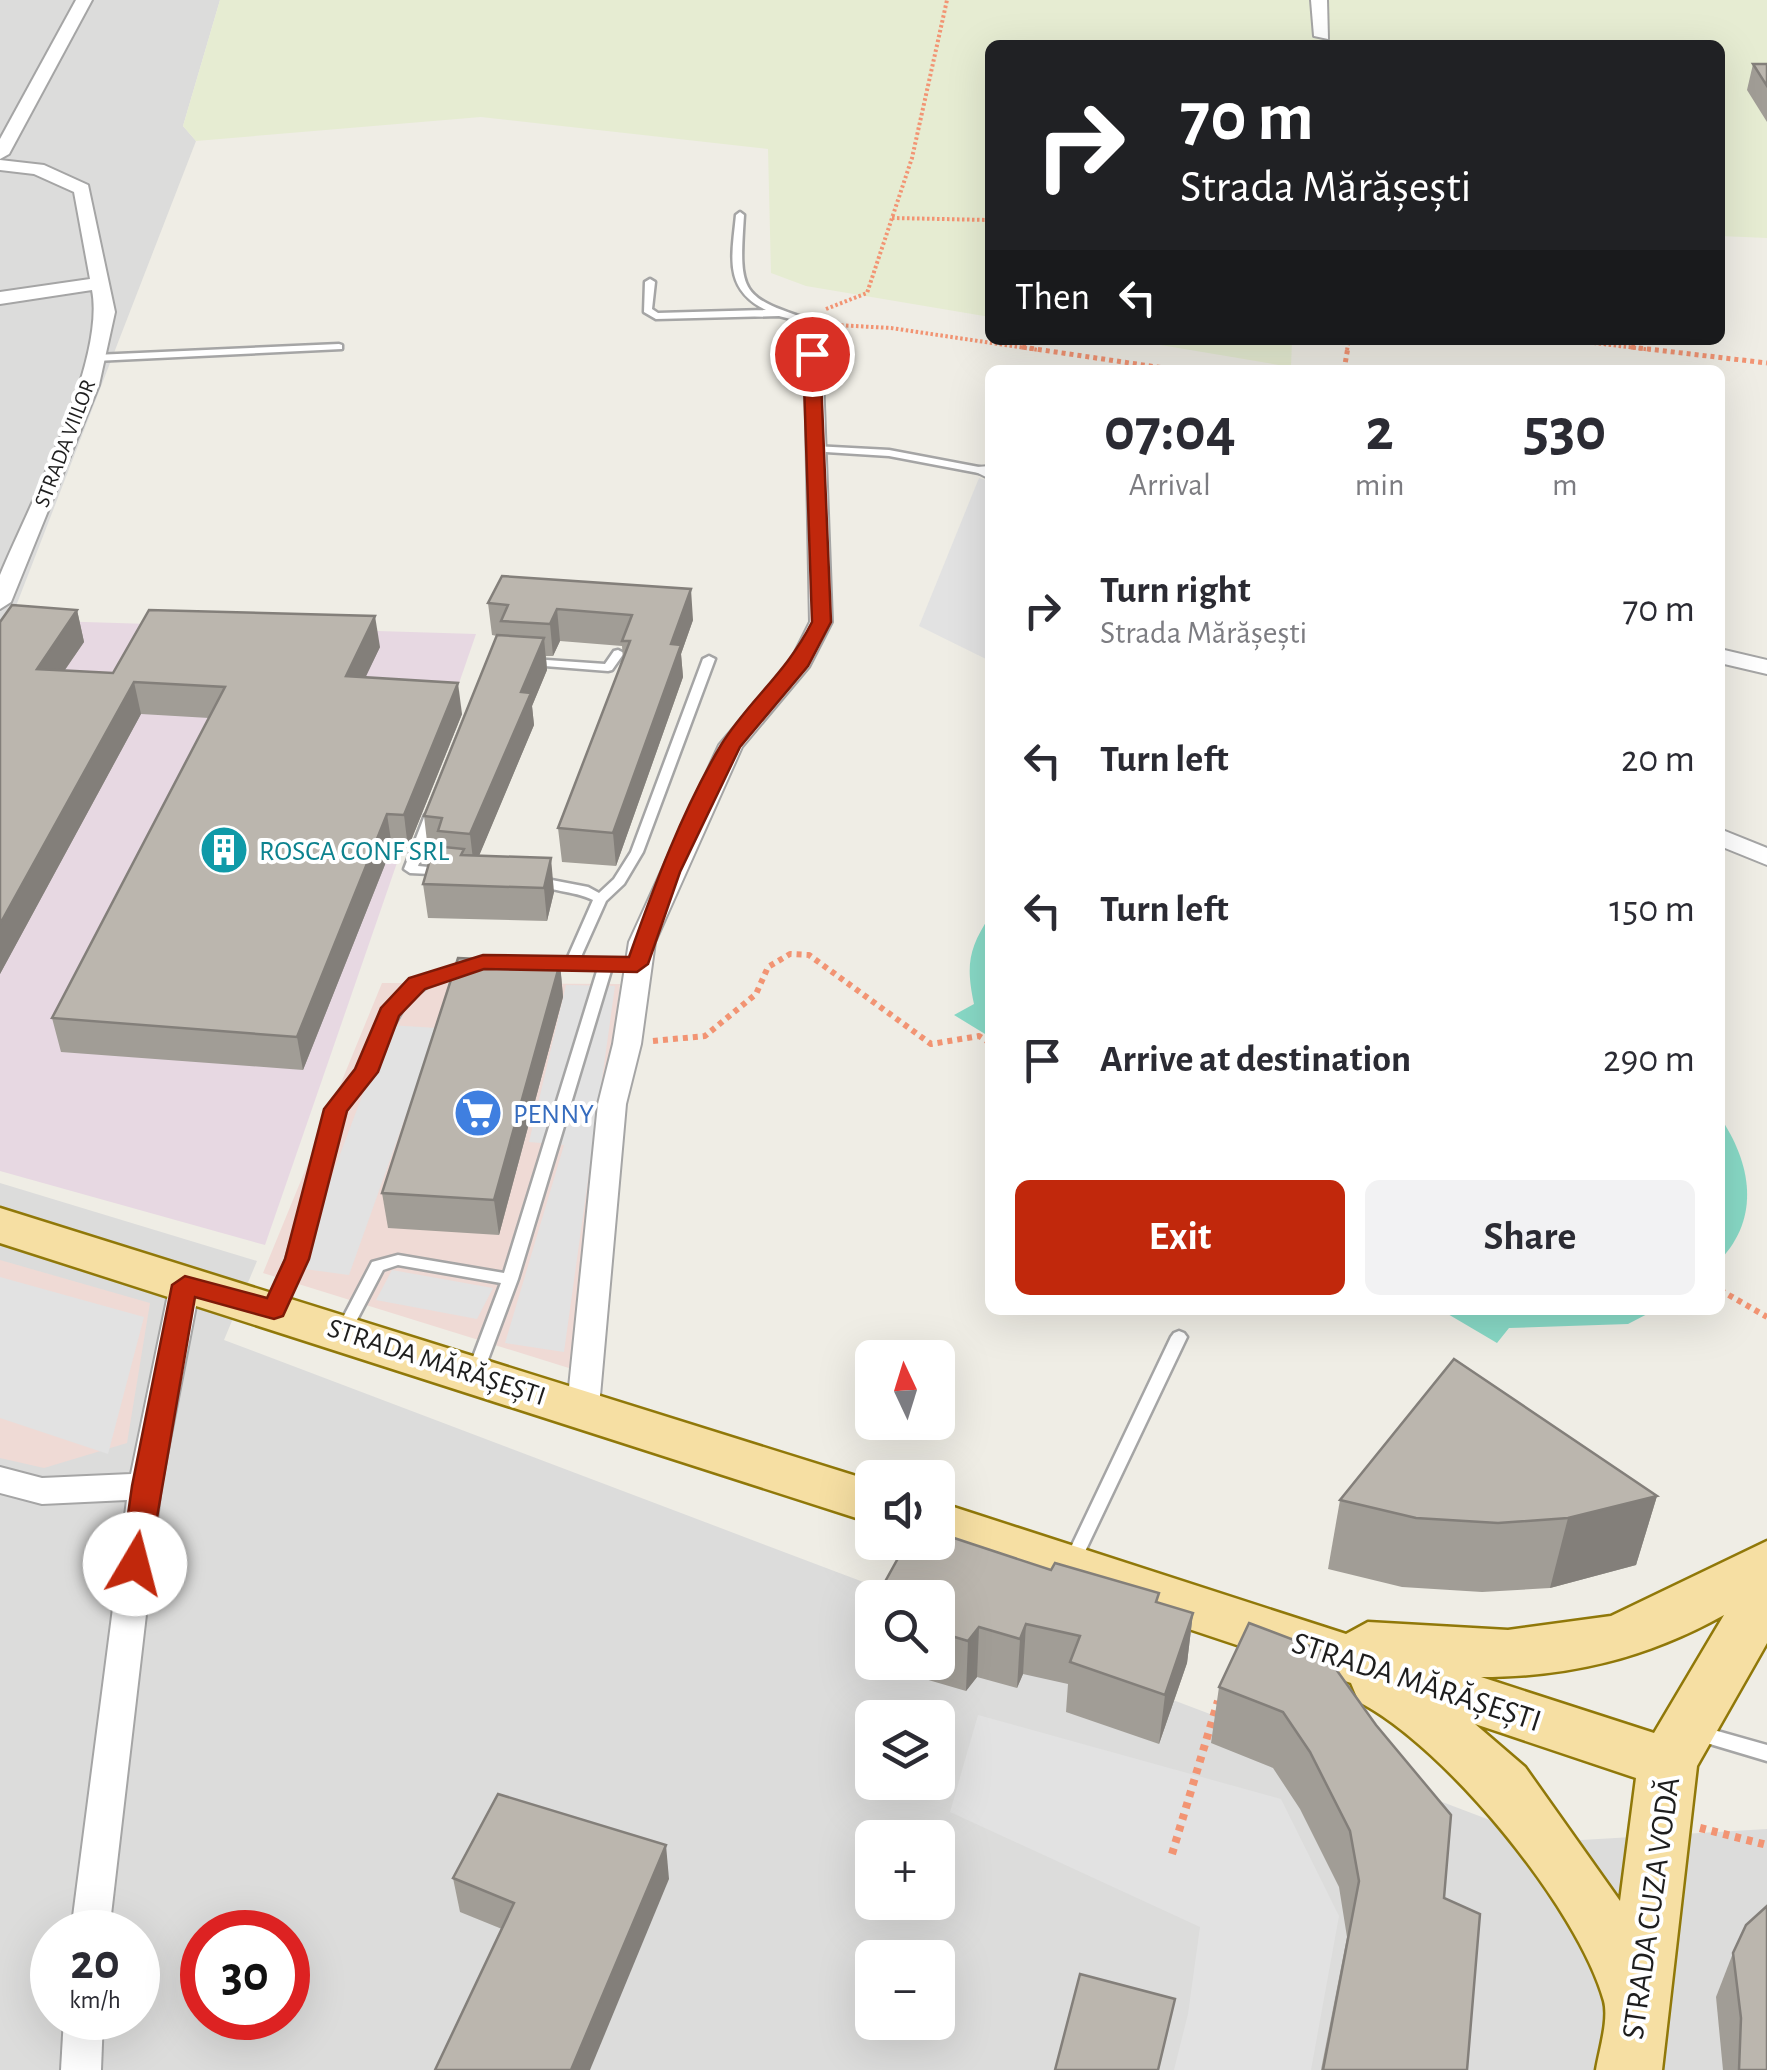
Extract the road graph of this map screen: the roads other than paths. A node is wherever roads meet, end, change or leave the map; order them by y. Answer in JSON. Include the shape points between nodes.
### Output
{"nodes":[{"id":1,"x":84,"y":0,"type":"edge"},
{"id":2,"x":1319,"y":0,"type":"edge"},
{"id":3,"x":1322,"y":36,"type":"dead end"},
{"id":4,"x":0,"y":154,"type":"edge"},
{"id":5,"x":0,"y":165,"type":"edge"},
{"id":6,"x":740,"y":215,"type":"dead end"},
{"id":7,"x":650,"y":282,"type":"dead end"},
{"id":8,"x":101,"y":284,"type":"junction"},
{"id":9,"x":0,"y":298,"type":"edge"},
{"id":10,"x":779,"y":313,"type":"junction"},
{"id":11,"x":811,"y":323,"type":"joint"},
{"id":12,"x":339,"y":347,"type":"dead end"},
{"id":13,"x":95,"y":358,"type":"junction"},
{"id":14,"x":814,"y":449,"type":"junction"},
{"id":15,"x":985,"y":472,"type":"edge"},
{"id":16,"x":0,"y":602,"type":"edge"},
{"id":17,"x":618,"y":653,"type":"edge"},
{"id":18,"x":1725,"y":657,"type":"edge"},
{"id":19,"x":709,"y":659,"type":"dead end"},
{"id":20,"x":513,"y":660,"type":"edge"},
{"id":21,"x":1767,"y":667,"type":"edge"},
{"id":22,"x":438,"y":798,"type":"edge"},
{"id":23,"x":1725,"y":839,"type":"edge"},
{"id":24,"x":1767,"y":857,"type":"edge"},
{"id":25,"x":464,"y":874,"type":"edge"},
{"id":26,"x":518,"y":879,"type":"edge"},
{"id":27,"x":600,"y":899,"type":"junction"},
{"id":28,"x":572,"y":962,"type":"junction"},
{"id":29,"x":606,"y":964,"type":"junction"},
{"id":30,"x":637,"y":964,"type":"junction"},
{"id":31,"x":0,"y":1225,"type":"edge"},
{"id":32,"x":510,"y":1279,"type":"junction"},
{"id":33,"x":185,"y":1285,"type":"junction"},
{"id":34,"x":274,"y":1310,"type":"junction"},
{"id":35,"x":344,"y":1332,"type":"junction"},
{"id":36,"x":1179,"y":1337,"type":"dead end"},
{"id":37,"x":475,"y":1374,"type":"junction"},
{"id":38,"x":583,"y":1407,"type":"junction"},
{"id":39,"x":0,"y":1480,"type":"edge"},
{"id":40,"x":145,"y":1486,"type":"junction"},
{"id":41,"x":855,"y":1496,"type":"edge"},
{"id":42,"x":955,"y":1530,"type":"edge"},
{"id":43,"x":1767,"y":1564,"type":"edge"},
{"id":44,"x":1069,"y":1567,"type":"junction"},
{"id":45,"x":1767,"y":1592,"type":"edge"},
{"id":46,"x":1283,"y":1638,"type":"junction"},
{"id":47,"x":1767,"y":1753,"type":"edge"},
{"id":48,"x":1672,"y":1770,"type":"junction"},
{"id":49,"x":93,"y":1910,"type":"edge"},
{"id":50,"x":1635,"y":1998,"type":"junction"},
{"id":51,"x":83,"y":2040,"type":"edge"},
{"id":52,"x":81,"y":2070,"type":"edge"},
{"id":53,"x":1629,"y":2070,"type":"edge"}],
"edges":[{"from":1,"to":4,"type":"street"},
{"from":2,"to":3,"type":"street"},
{"from":5,"to":8,"type":"street","name":"STRADA VIILOR","via":[[38,168],[82,189]]},
{"from":6,"to":10,"type":"lane","via":[[736,275],[743,293]]},
{"from":7,"to":10,"type":"lane","via":[[648,310],[656,316]]},
{"from":8,"to":9,"type":"street"},
{"from":8,"to":13,"type":"street","name":"STRADA VIILOR","via":[[106,312]]},
{"from":10,"to":11,"type":"lane"},
{"from":11,"to":14,"type":"street"},
{"from":12,"to":13,"type":"lane"},
{"from":13,"to":16,"type":"street","name":"STRADA VIILOR"},
{"from":14,"to":15,"type":"lane","via":[[888,453]]},
{"from":14,"to":30,"type":"street","via":[[822,622],[802,662],[731,745],[670,872]]},
{"from":17,"to":20,"type":"lane","via":[[608,668]]},
{"from":18,"to":21,"type":"street"},
{"from":19,"to":27,"type":"lane","via":[[636,852]]},
{"from":22,"to":25,"type":"lane","via":[[410,868]]},
{"from":23,"to":24,"type":"street"},
{"from":26,"to":27,"type":"lane"},
{"from":27,"to":28,"type":"lane"},
{"from":28,"to":29,"type":"lane"},
{"from":28,"to":34,"type":"lane","via":[[483,962],[443,972],[417,984],[389,1013],[366,1072],[336,1109],[297,1259]]},
{"from":29,"to":30,"type":"lane"},
{"from":29,"to":32,"type":"lane"},
{"from":30,"to":38,"type":"street","via":[[612,1104]]},
{"from":31,"to":33,"type":"main road","name":"STRADA MĂRĂȘEȘTI"},
{"from":32,"to":35,"type":"lane","via":[[398,1260],[377,1266]]},
{"from":32,"to":37,"type":"lane"},
{"from":33,"to":34,"type":"main road","name":"STRADA MĂRĂȘEȘTI"},
{"from":33,"to":40,"type":"street"},
{"from":34,"to":35,"type":"main road","name":"STRADA MĂRĂȘEȘTI"},
{"from":35,"to":37,"type":"main road","name":"STRADA MĂRĂȘEȘTI"},
{"from":36,"to":44,"type":"lane"},
{"from":37,"to":38,"type":"main road","name":"STRADA MĂRĂȘEȘTI"},
{"from":38,"to":41,"type":"main road","name":"STRADA MĂRĂȘEȘTI"},
{"from":39,"to":40,"type":"street","via":[[42,1491]]},
{"from":40,"to":49,"type":"street"},
{"from":42,"to":44,"type":"main road","name":"STRADA MĂRĂȘEȘTI"},
{"from":43,"to":46,"type":"main road","via":[[1643,1629],[1561,1651],[1429,1652]]},
{"from":44,"to":46,"type":"main road","name":"STRADA MĂRĂȘEȘTI"},
{"from":45,"to":48,"type":"main road","name":"STRADA CUZA VODĂ"},
{"from":46,"to":48,"type":"main road","name":"STRADA MĂRĂȘEȘTI"},
{"from":46,"to":50,"type":"main road","via":[[1402,1696],[1504,1785],[1588,1902]]},
{"from":47,"to":48,"type":"lane"},
{"from":48,"to":50,"type":"main road","name":"STRADA CUZA VODĂ"},
{"from":50,"to":53,"type":"main road","name":"STRADA CUZA VODĂ"},
{"from":51,"to":52,"type":"street"}]}
